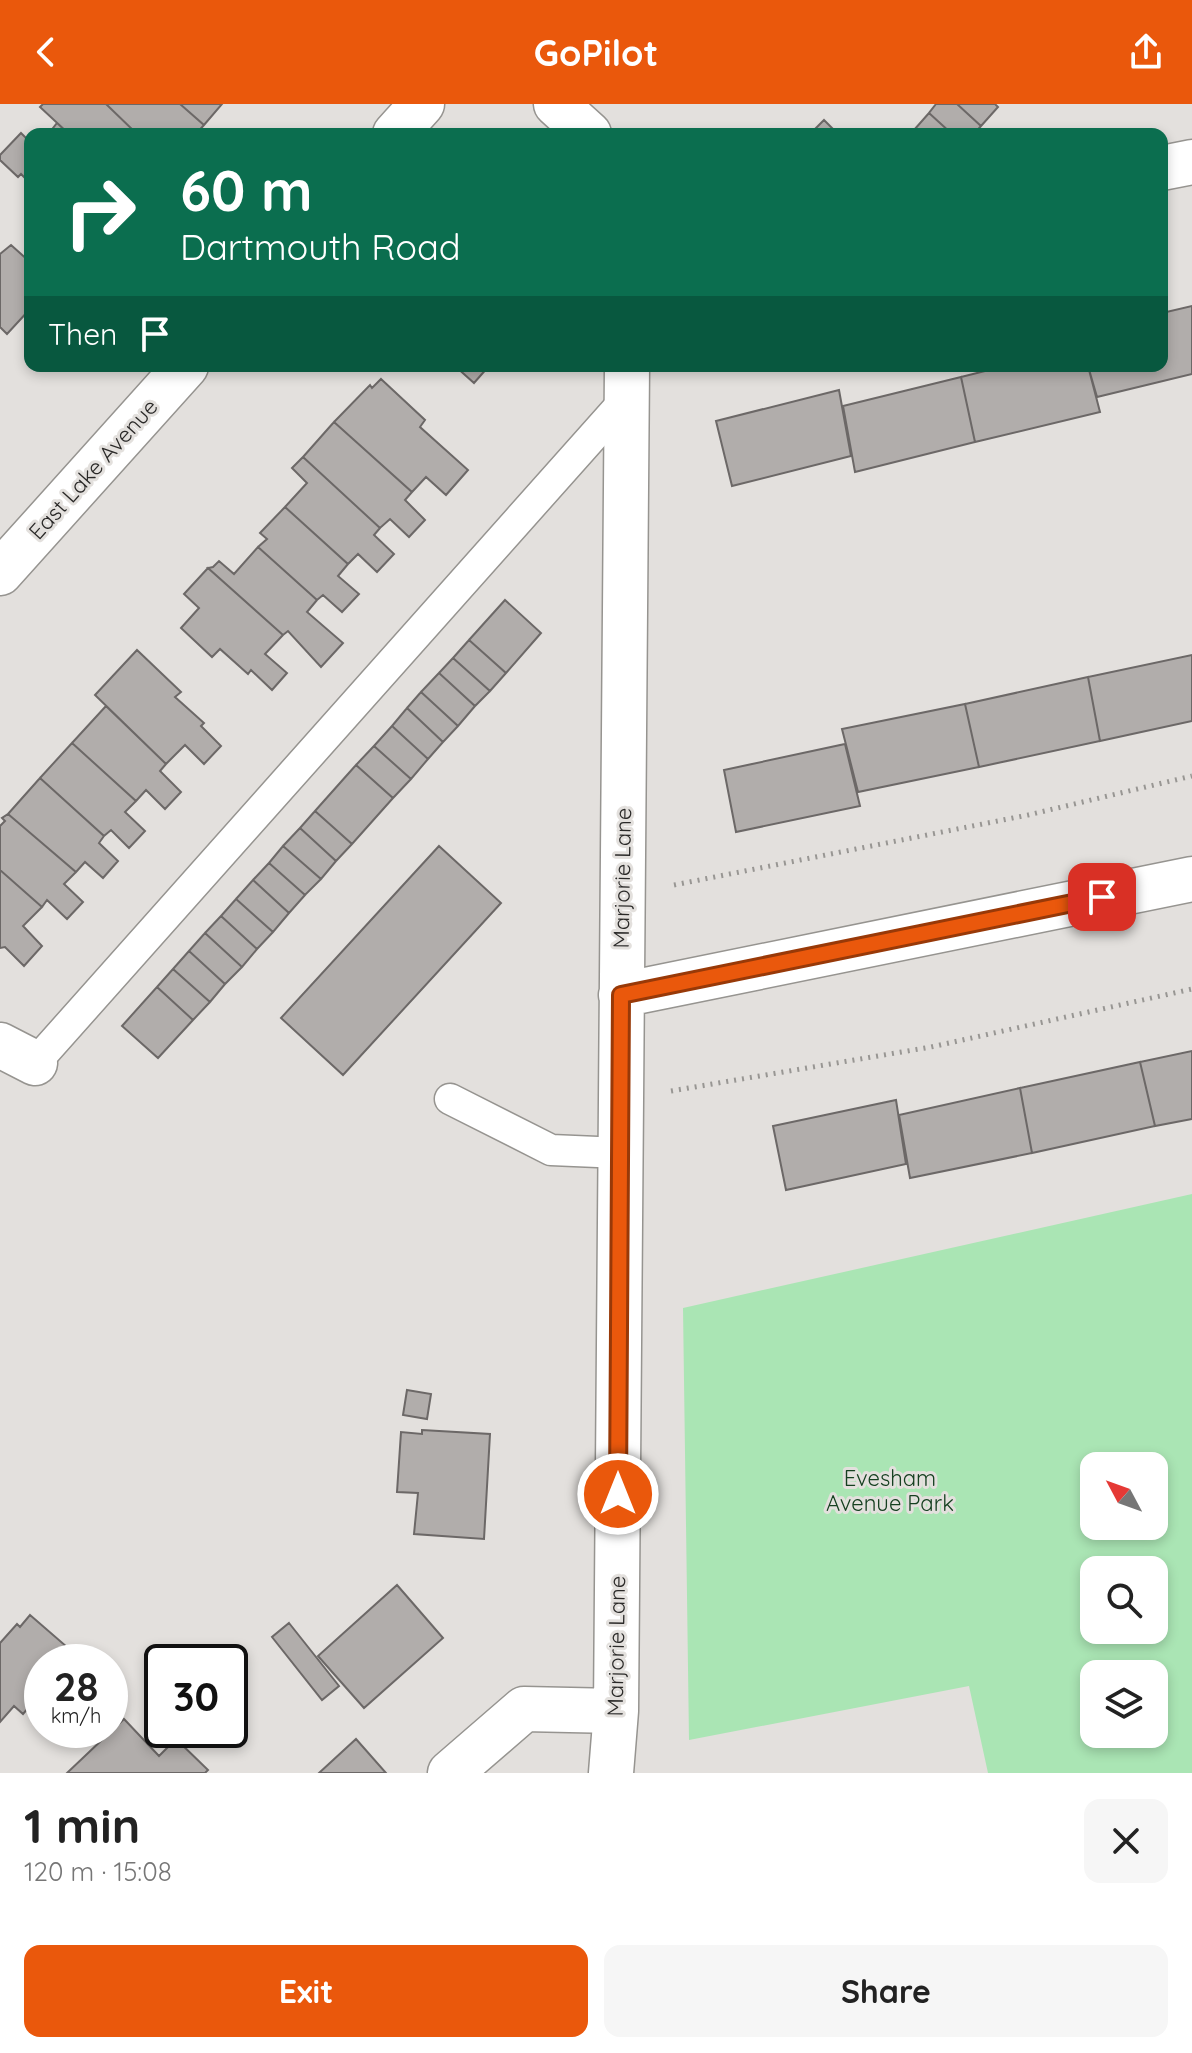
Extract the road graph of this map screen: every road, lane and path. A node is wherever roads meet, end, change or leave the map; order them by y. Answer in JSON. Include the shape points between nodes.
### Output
{"nodes":[{"id":1,"x":422,"y":104,"type":"edge"},
{"id":2,"x":556,"y":104,"type":"edge"},
{"id":3,"x":400,"y":128,"type":"edge"},
{"id":4,"x":582,"y":128,"type":"edge"},
{"id":5,"x":1192,"y":162,"type":"edge"},
{"id":6,"x":1168,"y":167,"type":"edge"},
{"id":7,"x":181,"y":372,"type":"edge"},
{"id":8,"x":627,"y":382,"type":"edge"},
{"id":9,"x":0,"y":573,"type":"edge"},
{"id":10,"x":1192,"y":776,"type":"edge"},
{"id":11,"x":1192,"y":879,"type":"edge"},
{"id":12,"x":622,"y":896,"type":"junction"},
{"id":13,"x":1192,"y":989,"type":"edge"},
{"id":14,"x":621,"y":995,"type":"junction"},
{"id":15,"x":17,"y":1054,"type":"edge"},
{"id":16,"x":450,"y":1099,"type":"dead end"},
{"id":17,"x":621,"y":1100,"type":"junction"},
{"id":18,"x":621,"y":1153,"type":"junction"},
{"id":19,"x":616,"y":1711,"type":"junction"},
{"id":20,"x":450,"y":1773,"type":"edge"},
{"id":21,"x":611,"y":1773,"type":"edge"}],
"edges":[{"from":1,"to":3,"type":"street"},
{"from":2,"to":4,"type":"street"},
{"from":5,"to":6,"type":"street"},
{"from":7,"to":9,"type":"street","name":"East Lake Avenue"},
{"from":8,"to":12,"type":"street","name":"Marjorie Lane"},
{"from":8,"to":15,"type":"lane"},
{"from":10,"to":12,"type":"path","via":[[1028,815]]},
{"from":11,"to":14,"type":"street"},
{"from":12,"to":14,"type":"street","name":"Marjorie Lane"},
{"from":13,"to":17,"type":"path","via":[[931,1047]]},
{"from":14,"to":17,"type":"street","name":"Marjorie Lane"},
{"from":16,"to":18,"type":"lane","via":[[551,1150]]},
{"from":17,"to":18,"type":"street","name":"Marjorie Lane"},
{"from":18,"to":19,"type":"street","name":"Marjorie Lane"},
{"from":19,"to":20,"type":"street","via":[[524,1709]]},
{"from":19,"to":21,"type":"street","name":"Marjorie Lane"}]}
